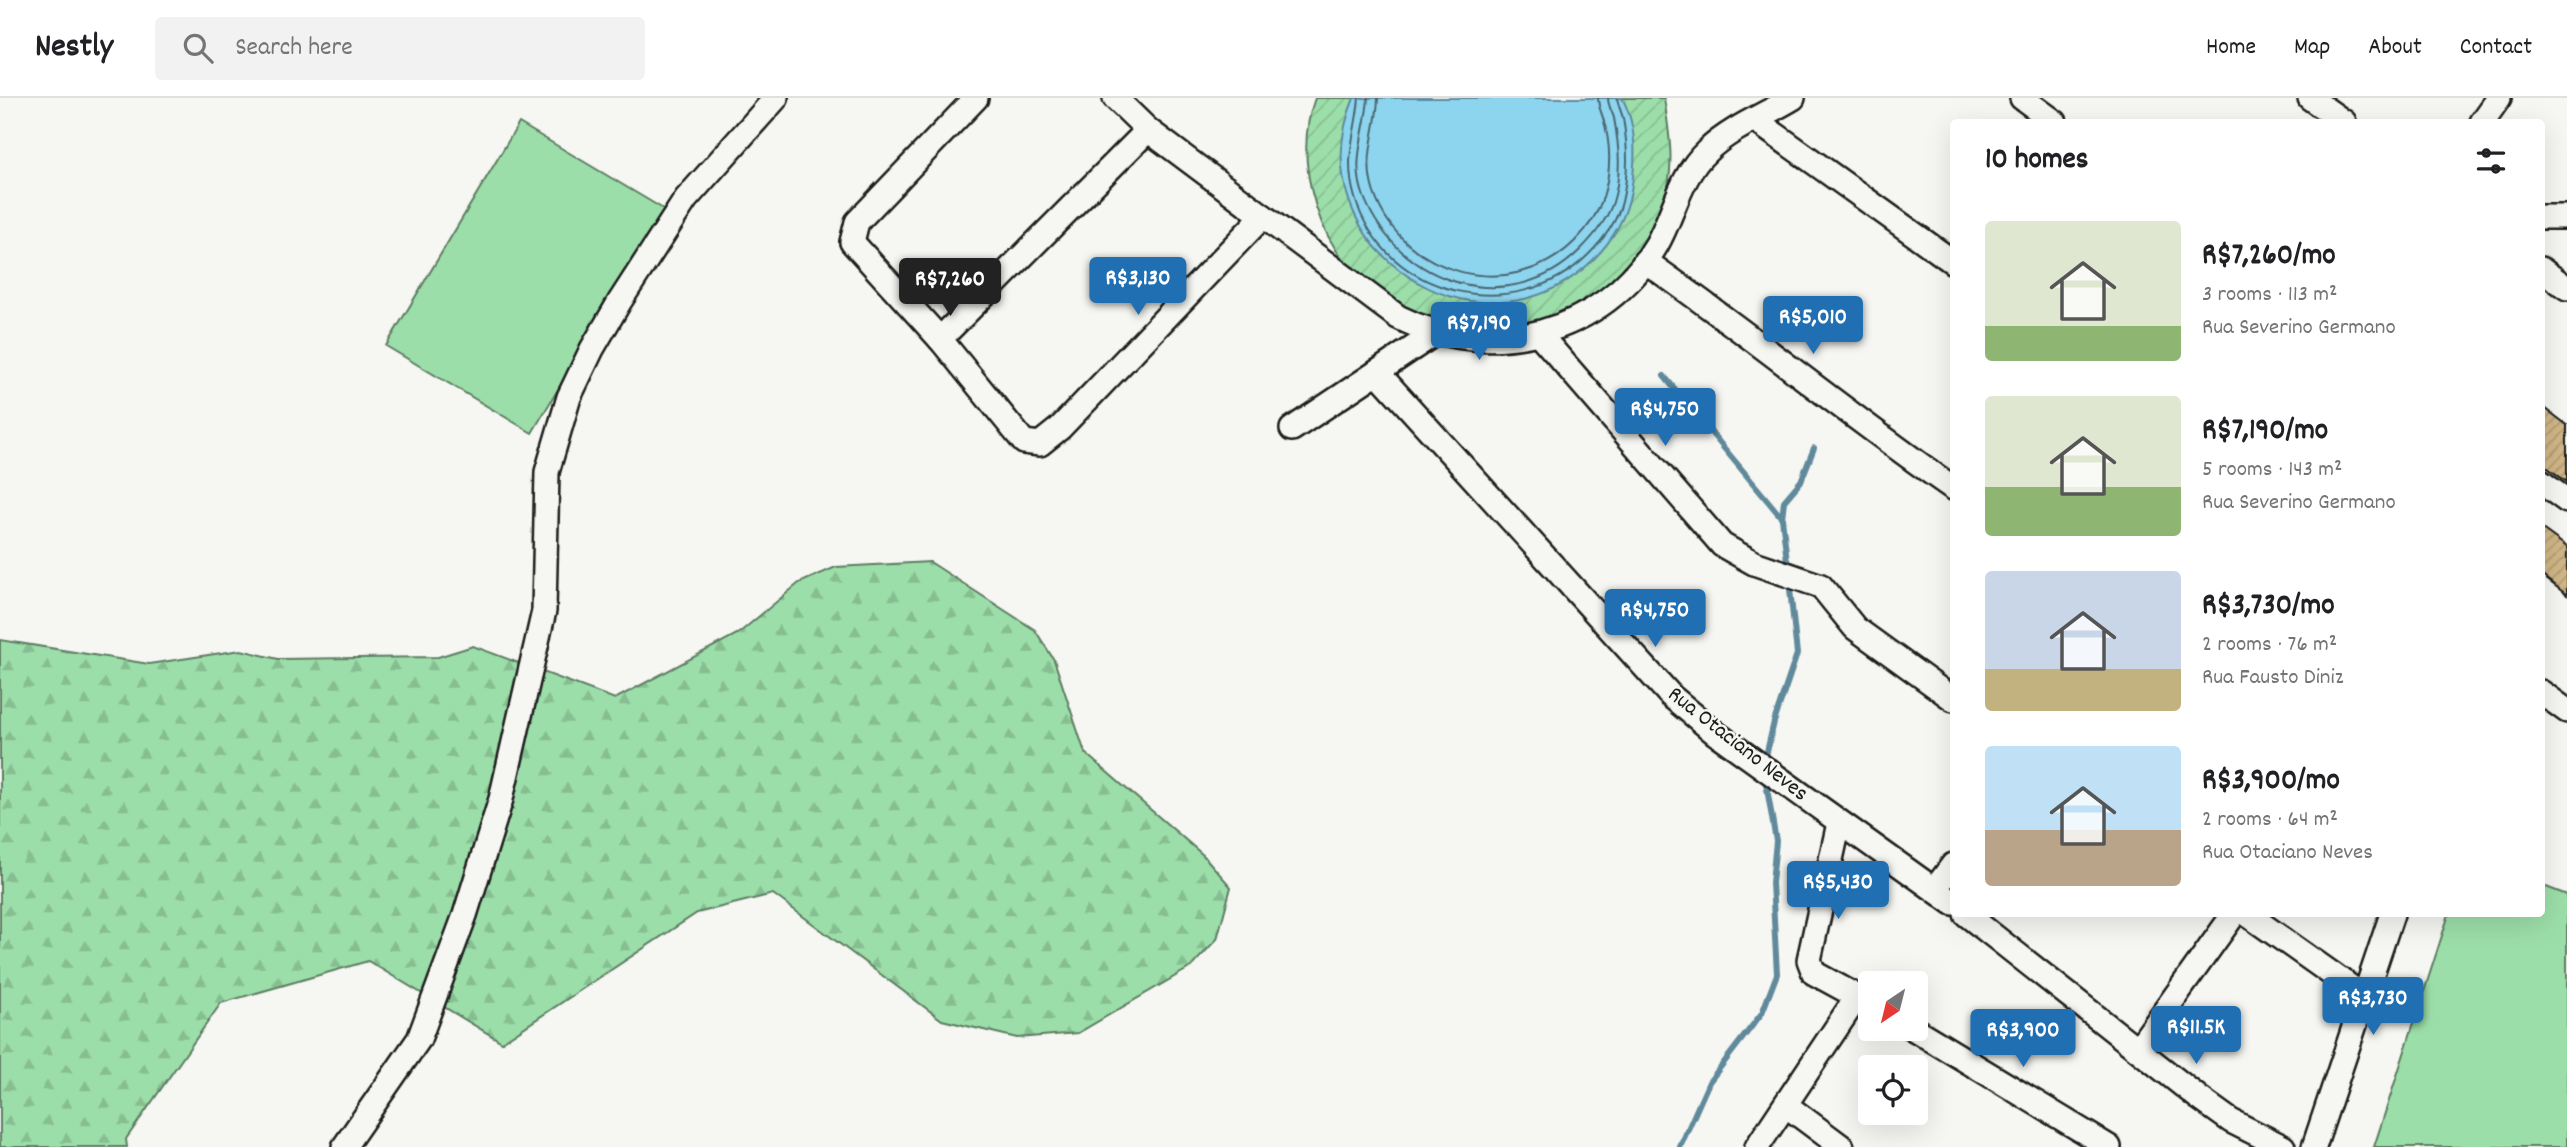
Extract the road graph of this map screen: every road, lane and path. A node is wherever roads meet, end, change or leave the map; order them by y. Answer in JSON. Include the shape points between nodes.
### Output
{"nodes":[{"id":1,"x":776,"y":98,"type":"edge"},
{"id":2,"x":976,"y":98,"type":"edge"},
{"id":3,"x":1115,"y":98,"type":"edge"},
{"id":4,"x":1793,"y":98,"type":"edge"},
{"id":5,"x":2022,"y":98,"type":"edge"},
{"id":6,"x":2310,"y":98,"type":"edge"},
{"id":7,"x":2499,"y":98,"type":"edge"},
{"id":8,"x":2051,"y":119,"type":"edge"},
{"id":9,"x":2340,"y":119,"type":"edge"},
{"id":10,"x":2484,"y":119,"type":"edge"},
{"id":11,"x":1755,"y":120,"type":"junction"},
{"id":12,"x":1147,"y":130,"type":"junction"},
{"id":13,"x":1263,"y":216,"type":"junction"},
{"id":14,"x":2567,"y":217,"type":"edge"},
{"id":15,"x":2545,"y":218,"type":"edge"},
{"id":16,"x":1950,"y":260,"type":"edge"},
{"id":17,"x":1645,"y":261,"type":"junction"},
{"id":18,"x":2545,"y":272,"type":"edge"},
{"id":19,"x":2567,"y":288,"type":"edge"},
{"id":20,"x":1434,"y":334,"type":"junction"},
{"id":21,"x":1539,"y":334,"type":"junction"},
{"id":22,"x":940,"y":340,"type":"junction"},
{"id":23,"x":1377,"y":372,"type":"junction"},
{"id":24,"x":1292,"y":429,"type":"dead end"},
{"id":25,"x":2545,"y":485,"type":"edge"},
{"id":26,"x":1950,"y":486,"type":"edge"},
{"id":27,"x":2567,"y":501,"type":"edge"},
{"id":28,"x":2545,"y":695,"type":"edge"},
{"id":29,"x":1950,"y":697,"type":"edge"},
{"id":30,"x":2567,"y":711,"type":"edge"},
{"id":31,"x":1839,"y":823,"type":"junction"},
{"id":32,"x":1950,"y":875,"type":"edge"},
{"id":33,"x":1944,"y":896,"type":"edge"},
{"id":34,"x":1970,"y":917,"type":"edge"},
{"id":35,"x":2232,"y":917,"type":"edge"},
{"id":36,"x":2251,"y":917,"type":"edge"},
{"id":37,"x":2391,"y":917,"type":"edge"},
{"id":38,"x":2363,"y":996,"type":"junction"},
{"id":39,"x":1858,"y":997,"type":"edge"},
{"id":40,"x":1858,"y":1008,"type":"edge"},
{"id":41,"x":1928,"y":1037,"type":"edge"},
{"id":42,"x":2139,"y":1047,"type":"junction"},
{"id":43,"x":1787,"y":1107,"type":"junction"},
{"id":44,"x":344,"y":1147,"type":"edge"},
{"id":45,"x":1757,"y":1147,"type":"edge"},
{"id":46,"x":1842,"y":1147,"type":"edge"},
{"id":47,"x":2109,"y":1147,"type":"edge"},
{"id":48,"x":2283,"y":1147,"type":"edge"},
{"id":49,"x":2314,"y":1147,"type":"edge"}],
"edges":[{"from":1,"to":44,"type":"street","via":[[686,199],[592,349],[557,432],[547,472],[544,611],[501,799],[419,1040]]},
{"from":2,"to":22,"type":"street","via":[[862,216],[853,232],[852,242]]},
{"from":3,"to":12,"type":"street"},
{"from":4,"to":11,"type":"street"},
{"from":5,"to":8,"type":"street"},
{"from":6,"to":9,"type":"street"},
{"from":7,"to":10,"type":"street"},
{"from":11,"to":16,"type":"street"},
{"from":11,"to":17,"type":"street","via":[[1705,152]]},
{"from":12,"to":13,"type":"street"},
{"from":12,"to":22,"type":"street"},
{"from":13,"to":20,"type":"street","via":[[1376,302]]},
{"from":13,"to":22,"type":"street","via":[[1040,444],[1024,442]]},
{"from":14,"to":15,"type":"street"},
{"from":17,"to":21,"type":"street","via":[[1624,286],[1593,310]]},
{"from":17,"to":26,"type":"street"},
{"from":18,"to":19,"type":"street"},
{"from":20,"to":21,"type":"street","via":[[1498,341]]},
{"from":20,"to":23,"type":"street"},
{"from":21,"to":29,"type":"street","via":[[1710,534],[1754,563],[1821,586],[1855,628]]},
{"from":23,"to":24,"type":"street"},
{"from":23,"to":31,"type":"street","name":"Rua Otaciano Neves","via":[[1652,679],[1714,732]]},
{"from":25,"to":27,"type":"street"},
{"from":28,"to":30,"type":"street"},
{"from":31,"to":33,"type":"street","name":"Rua Otaciano Neves"},
{"from":31,"to":39,"type":"street","via":[[1809,960],[1814,973]]},
{"from":32,"to":33,"type":"street"},
{"from":34,"to":42,"type":"street"},
{"from":35,"to":42,"type":"street"},
{"from":36,"to":38,"type":"street"},
{"from":37,"to":38,"type":"street"},
{"from":38,"to":49,"type":"street"},
{"from":40,"to":43,"type":"street"},
{"from":41,"to":47,"type":"street"},
{"from":42,"to":48,"type":"street","via":[[2231,1121]]},
{"from":43,"to":45,"type":"street"},
{"from":43,"to":46,"type":"street"}]}
